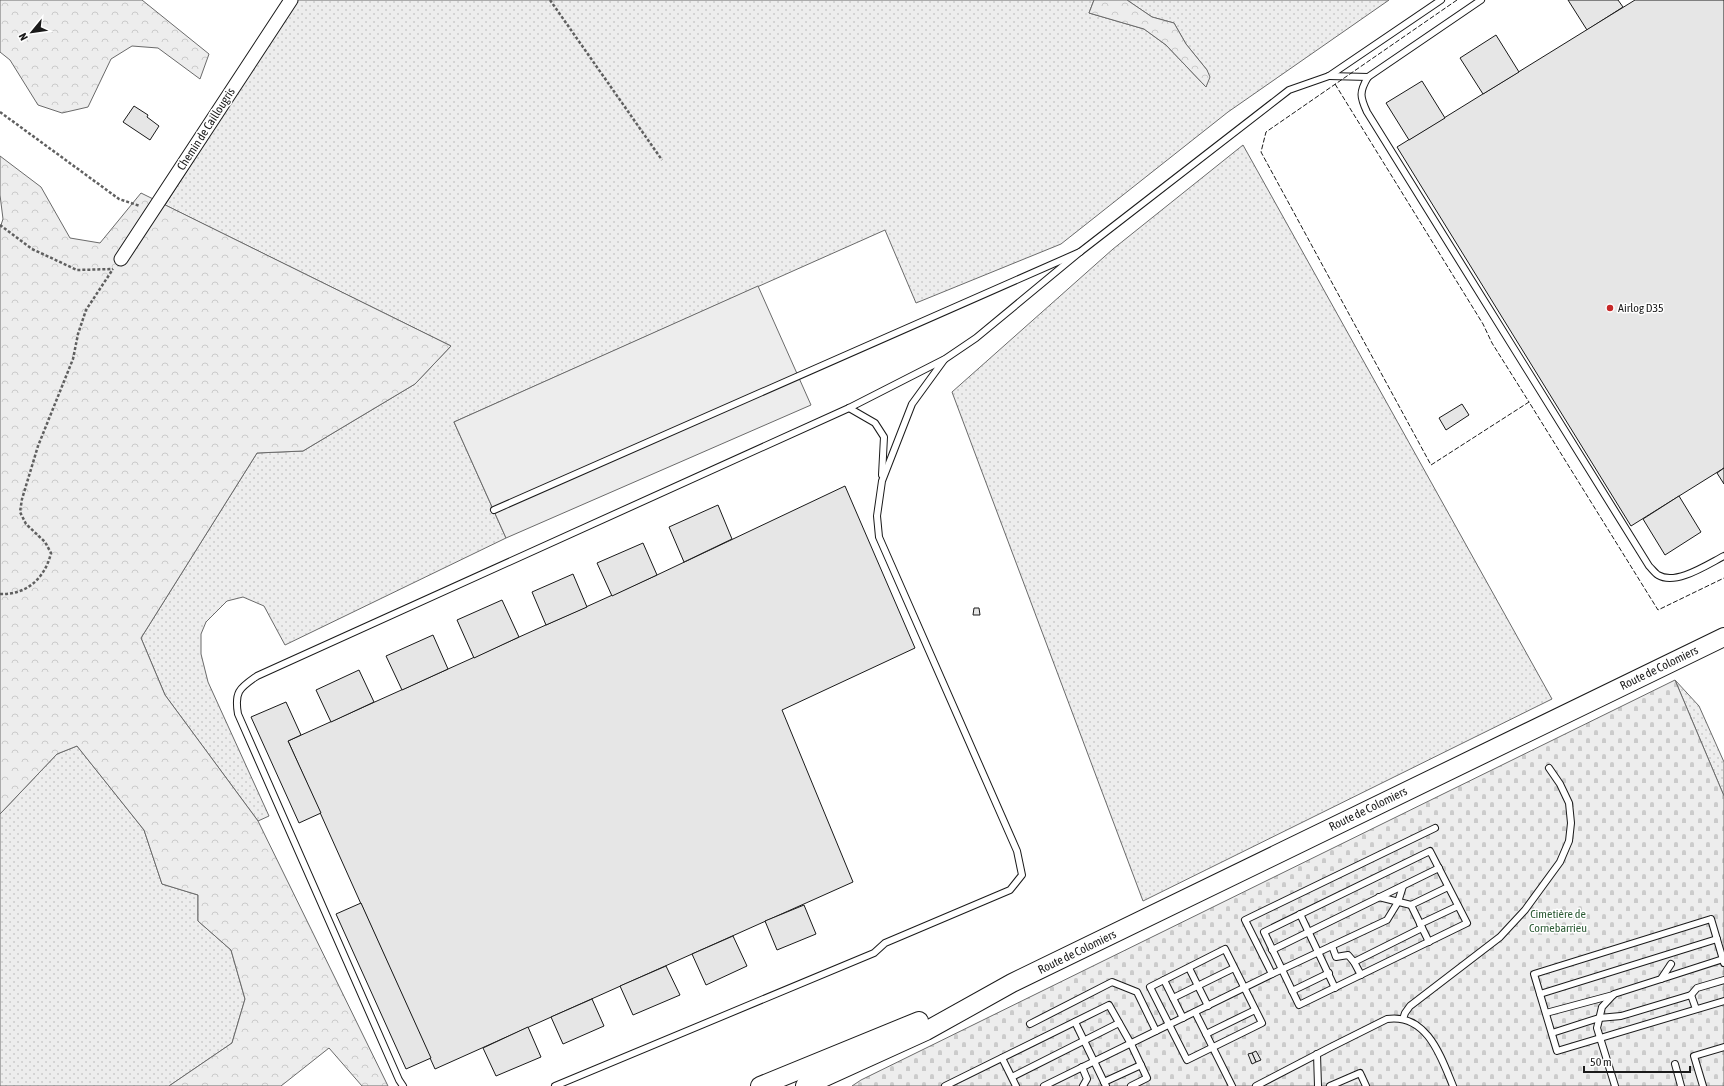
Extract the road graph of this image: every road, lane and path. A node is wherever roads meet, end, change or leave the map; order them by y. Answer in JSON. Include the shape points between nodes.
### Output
{"nodes":[{"id":1,"x":291,"y":0,"type":"edge"},
{"id":2,"x":550,"y":0,"type":"edge"},
{"id":3,"x":1442,"y":0,"type":"edge"},
{"id":4,"x":1481,"y":0,"type":"edge"},
{"id":5,"x":1329,"y":76,"type":"junction"},
{"id":6,"x":1368,"y":77,"type":"junction"},
{"id":7,"x":0,"y":112,"type":"edge"},
{"id":8,"x":662,"y":160,"type":"dead end"},
{"id":9,"x":153,"y":209,"type":"junction"},
{"id":10,"x":0,"y":225,"type":"edge"},
{"id":11,"x":1080,"y":252,"type":"junction"},
{"id":12,"x":117,"y":264,"type":"junction"},
{"id":13,"x":945,"y":359,"type":"junction"},
{"id":14,"x":849,"y":408,"type":"junction"},
{"id":15,"x":882,"y":481,"type":"junction"},
{"id":16,"x":494,"y":510,"type":"dead end"},
{"id":17,"x":1724,"y":556,"type":"edge"},
{"id":18,"x":0,"y":594,"type":"edge"},
{"id":19,"x":1724,"y":637,"type":"edge"},
{"id":20,"x":1549,"y":768,"type":"dead end"},
{"id":21,"x":1435,"y":828,"type":"dead end"},
{"id":22,"x":1439,"y":868,"type":"junction"},
{"id":23,"x":1404,"y":886,"type":"junction"},
{"id":24,"x":1448,"y":887,"type":"junction"},
{"id":25,"x":1379,"y":898,"type":"junction"},
{"id":26,"x":1398,"y":902,"type":"junction"},
{"id":27,"x":1411,"y":905,"type":"junction"},
{"id":28,"x":1458,"y":906,"type":"junction"},
{"id":29,"x":1300,"y":914,"type":"junction"},
{"id":30,"x":1421,"y":926,"type":"junction"},
{"id":31,"x":1308,"y":932,"type":"junction"},
{"id":32,"x":1717,"y":939,"type":"junction"},
{"id":33,"x":1429,"y":942,"type":"junction"},
{"id":34,"x":1332,"y":946,"type":"junction"},
{"id":35,"x":1272,"y":950,"type":"junction"},
{"id":36,"x":1318,"y":953,"type":"junction"},
{"id":37,"x":1723,"y":961,"type":"edge"},
{"id":38,"x":1354,"y":962,"type":"junction"},
{"id":39,"x":1671,"y":964,"type":"dead end"},
{"id":40,"x":1189,"y":968,"type":"junction"},
{"id":41,"x":1234,"y":968,"type":"junction"},
{"id":42,"x":1282,"y":970,"type":"junction"},
{"id":43,"x":1328,"y":973,"type":"junction"},
{"id":44,"x":1272,"y":974,"type":"junction"},
{"id":45,"x":1361,"y":975,"type":"junction"},
{"id":46,"x":1661,"y":979,"type":"junction"},
{"id":47,"x":1164,"y":980,"type":"junction"},
{"id":48,"x":1724,"y":980,"type":"edge"},
{"id":49,"x":1012,"y":983,"type":"junction"},
{"id":50,"x":1198,"y":986,"type":"junction"},
{"id":51,"x":1244,"y":988,"type":"junction"},
{"id":52,"x":1335,"y":988,"type":"junction"},
{"id":53,"x":1292,"y":991,"type":"junction"},
{"id":54,"x":1540,"y":994,"type":"junction"},
{"id":55,"x":1614,"y":994,"type":"junction"},
{"id":56,"x":1691,"y":995,"type":"junction"},
{"id":57,"x":1173,"y":998,"type":"junction"},
{"id":58,"x":1724,"y":1000,"type":"edge"},
{"id":59,"x":1208,"y":1006,"type":"junction"},
{"id":60,"x":1696,"y":1009,"type":"junction"},
{"id":61,"x":1255,"y":1010,"type":"junction"},
{"id":62,"x":1195,"y":1012,"type":"junction"},
{"id":63,"x":1546,"y":1013,"type":"junction"},
{"id":64,"x":1183,"y":1018,"type":"junction"},
{"id":65,"x":1599,"y":1018,"type":"junction"},
{"id":66,"x":1403,"y":1019,"type":"junction"},
{"id":67,"x":1075,"y":1022,"type":"junction"},
{"id":68,"x":1119,"y":1023,"type":"junction"},
{"id":69,"x":1030,"y":1024,"type":"dead end"},
{"id":70,"x":1169,"y":1025,"type":"junction"},
{"id":71,"x":1156,"y":1031,"type":"junction"},
{"id":72,"x":1552,"y":1033,"type":"junction"},
{"id":73,"x":1206,"y":1034,"type":"junction"},
{"id":74,"x":1600,"y":1039,"type":"junction"},
{"id":75,"x":1084,"y":1041,"type":"junction"},
{"id":76,"x":1131,"y":1044,"type":"junction"},
{"id":77,"x":1213,"y":1047,"type":"junction"},
{"id":78,"x":1724,"y":1047,"type":"edge"},
{"id":79,"x":1317,"y":1054,"type":"junction"},
{"id":80,"x":1002,"y":1058,"type":"junction"},
{"id":81,"x":1094,"y":1061,"type":"junction"},
{"id":82,"x":1675,"y":1064,"type":"dead end"},
{"id":83,"x":1141,"y":1065,"type":"junction"},
{"id":84,"x":1082,"y":1068,"type":"junction"},
{"id":85,"x":1012,"y":1077,"type":"junction"},
{"id":86,"x":1345,"y":1083,"type":"edge"},
{"id":87,"x":1105,"y":1084,"type":"edge"},
{"id":88,"x":403,"y":1086,"type":"edge"},
{"id":89,"x":556,"y":1086,"type":"edge"},
{"id":90,"x":760,"y":1086,"type":"edge"},
{"id":91,"x":805,"y":1086,"type":"edge"},
{"id":92,"x":946,"y":1086,"type":"edge"},
{"id":93,"x":1016,"y":1086,"type":"edge"},
{"id":94,"x":1044,"y":1086,"type":"edge"},
{"id":95,"x":1082,"y":1086,"type":"edge"},
{"id":96,"x":1131,"y":1086,"type":"edge"},
{"id":97,"x":1232,"y":1086,"type":"edge"},
{"id":98,"x":1256,"y":1086,"type":"edge"},
{"id":99,"x":1318,"y":1086,"type":"edge"},
{"id":100,"x":1330,"y":1086,"type":"edge"},
{"id":101,"x":1366,"y":1086,"type":"edge"},
{"id":102,"x":1453,"y":1086,"type":"edge"},
{"id":103,"x":1615,"y":1086,"type":"edge"},
{"id":104,"x":1681,"y":1086,"type":"edge"},
{"id":105,"x":1703,"y":1086,"type":"edge"}],
"edges":[{"from":1,"to":9,"type":"street","name":"Chemin de Caillougris"},
{"from":2,"to":8,"type":"path"},
{"from":3,"to":5,"type":"lane"},
{"from":4,"to":6,"type":"lane"},
{"from":5,"to":6,"type":"lane"},
{"from":5,"to":11,"type":"lane","via":[[1289,90]]},
{"from":6,"to":17,"type":"lane","via":[[1362,88],[1361,99],[1367,112],[1649,566],[1659,576],[1673,578],[1685,576]]},
{"from":7,"to":9,"type":"path","via":[[119,199]]},
{"from":9,"to":12,"type":"street","name":"Chemin de Caillougris"},
{"from":10,"to":12,"type":"path","via":[[32,249],[77,270]]},
{"from":11,"to":13,"type":"lane","via":[[976,338]]},
{"from":11,"to":16,"type":"lane"},
{"from":12,"to":18,"type":"path","via":[[86,310],[73,359],[38,446],[22,499],[20,512],[26,524],[45,542],[51,553],[48,565],[32,586],[9,595]]},
{"from":13,"to":14,"type":"lane"},
{"from":13,"to":15,"type":"lane","via":[[912,404]]},
{"from":14,"to":15,"type":"lane","via":[[875,424],[884,437]]},
{"from":14,"to":88,"type":"lane","via":[[257,676],[241,687],[236,700],[238,714],[398,1080]]},
{"from":15,"to":89,"type":"lane","via":[[877,516],[879,537],[1018,851],[1022,875],[1010,890],[885,943],[874,953]]},
{"from":19,"to":49,"type":"main road","name":"Route de Colomiers"},
{"from":20,"to":66,"type":"lane","via":[[1569,803],[1569,841],[1560,862],[1525,910],[1500,937],[1410,1006]]},
{"from":21,"to":44,"type":"lane","via":[[1245,920]]},
{"from":22,"to":23,"type":"lane"},
{"from":22,"to":24,"type":"lane"},
{"from":22,"to":29,"type":"lane","via":[[1430,851]]},
{"from":23,"to":25,"type":"lane"},
{"from":23,"to":26,"type":"lane"},
{"from":24,"to":27,"type":"lane"},
{"from":24,"to":28,"type":"lane"},
{"from":25,"to":26,"type":"lane"},
{"from":25,"to":31,"type":"lane"},
{"from":26,"to":27,"type":"lane"},
{"from":26,"to":34,"type":"lane","via":[[1387,920]]},
{"from":27,"to":30,"type":"lane"},
{"from":28,"to":30,"type":"lane"},
{"from":28,"to":33,"type":"lane","via":[[1467,923]]},
{"from":29,"to":31,"type":"lane"},
{"from":29,"to":35,"type":"lane","via":[[1264,932]]},
{"from":30,"to":33,"type":"lane"},
{"from":30,"to":38,"type":"lane"},
{"from":31,"to":35,"type":"lane"},
{"from":31,"to":36,"type":"lane"},
{"from":32,"to":37,"type":"lane"},
{"from":32,"to":54,"type":"lane"},
{"from":32,"to":54,"type":"lane","via":[[1710,919],[1534,974]]},
{"from":33,"to":45,"type":"lane"},
{"from":34,"to":36,"type":"lane"},
{"from":34,"to":38,"type":"lane","via":[[1336,957],[1348,955]]},
{"from":35,"to":42,"type":"lane"},
{"from":36,"to":42,"type":"lane"},
{"from":36,"to":43,"type":"lane"},
{"from":37,"to":46,"type":"lane"},
{"from":38,"to":45,"type":"lane"},
{"from":39,"to":46,"type":"lane"},
{"from":40,"to":41,"type":"lane","via":[[1225,949]]},
{"from":40,"to":47,"type":"lane"},
{"from":40,"to":50,"type":"lane"},
{"from":41,"to":50,"type":"lane"},
{"from":41,"to":51,"type":"lane"},
{"from":42,"to":44,"type":"lane"},
{"from":42,"to":53,"type":"lane"},
{"from":43,"to":52,"type":"lane"},
{"from":43,"to":53,"type":"lane"},
{"from":44,"to":51,"type":"lane"},
{"from":45,"to":52,"type":"lane"},
{"from":46,"to":55,"type":"lane"},
{"from":47,"to":57,"type":"lane"},
{"from":47,"to":70,"type":"lane","via":[[1150,987]]},
{"from":48,"to":56,"type":"lane","via":[[1697,988]]},
{"from":49,"to":90,"type":"main road","name":"Route de Colomiers"},
{"from":49,"to":91,"type":"main road","name":"Route de Colomiers","via":[[926,1032]]},
{"from":50,"to":57,"type":"lane"},
{"from":50,"to":59,"type":"lane"},
{"from":51,"to":59,"type":"lane"},
{"from":51,"to":61,"type":"lane"},
{"from":52,"to":53,"type":"lane","via":[[1300,1005]]},
{"from":54,"to":63,"type":"lane"},
{"from":55,"to":63,"type":"lane"},
{"from":55,"to":65,"type":"lane","via":[[1602,1007]]},
{"from":56,"to":60,"type":"lane"},
{"from":56,"to":65,"type":"lane","via":[[1621,1016]]},
{"from":57,"to":64,"type":"lane"},
{"from":58,"to":60,"type":"lane"},
{"from":59,"to":62,"type":"lane"},
{"from":60,"to":74,"type":"lane"},
{"from":61,"to":73,"type":"lane"},
{"from":61,"to":77,"type":"lane","via":[[1262,1022]]},
{"from":62,"to":64,"type":"lane"},
{"from":62,"to":73,"type":"lane"},
{"from":63,"to":72,"type":"lane"},
{"from":64,"to":70,"type":"lane"},
{"from":65,"to":72,"type":"lane"},
{"from":65,"to":74,"type":"lane","via":[[1597,1028]]},
{"from":66,"to":79,"type":"lane","via":[[1387,1019]]},
{"from":66,"to":102,"type":"lane","via":[[1429,1037],[1438,1050]]},
{"from":67,"to":68,"type":"lane","via":[[1109,1006]]},
{"from":67,"to":75,"type":"lane"},
{"from":67,"to":80,"type":"lane"},
{"from":68,"to":75,"type":"lane"},
{"from":68,"to":76,"type":"lane"},
{"from":69,"to":71,"type":"lane","via":[[1112,982],[1137,992]]},
{"from":70,"to":71,"type":"lane"},
{"from":70,"to":77,"type":"lane","via":[[1187,1060]]},
{"from":71,"to":76,"type":"lane"},
{"from":72,"to":74,"type":"lane","via":[[1557,1051]]},
{"from":73,"to":77,"type":"lane"},
{"from":74,"to":103,"type":"lane"},
{"from":75,"to":81,"type":"lane"},
{"from":75,"to":85,"type":"lane"},
{"from":76,"to":81,"type":"lane"},
{"from":76,"to":83,"type":"lane"},
{"from":77,"to":97,"type":"lane"},
{"from":78,"to":105,"type":"lane","via":[[1694,1056]]},
{"from":79,"to":98,"type":"lane"},
{"from":79,"to":99,"type":"lane"},
{"from":80,"to":85,"type":"lane"},
{"from":80,"to":92,"type":"lane"},
{"from":81,"to":84,"type":"lane"},
{"from":81,"to":87,"type":"lane"},
{"from":82,"to":104,"type":"lane"},
{"from":83,"to":87,"type":"lane"},
{"from":83,"to":96,"type":"lane","via":[[1147,1078]]},
{"from":84,"to":94,"type":"lane"},
{"from":84,"to":95,"type":"lane","via":[[1087,1079]]},
{"from":85,"to":93,"type":"lane"},
{"from":86,"to":100,"type":"lane"},
{"from":86,"to":101,"type":"lane","via":[[1360,1073]]}]}
